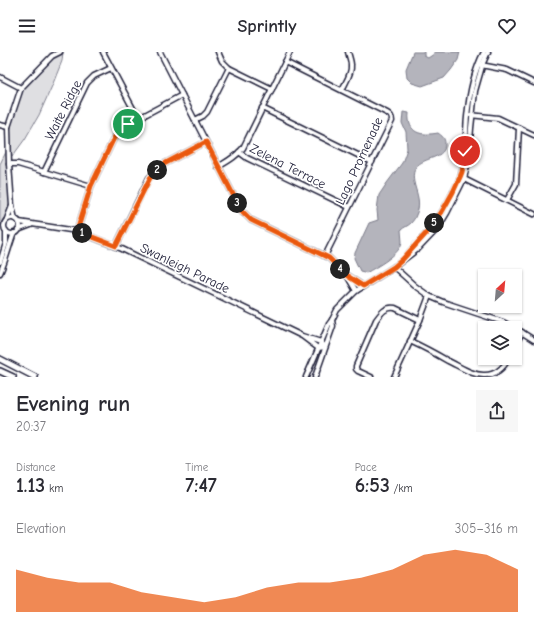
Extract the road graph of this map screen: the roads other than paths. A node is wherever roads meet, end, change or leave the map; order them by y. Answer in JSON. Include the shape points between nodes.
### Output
{"nodes":[{"id":1,"x":48,"y":52,"type":"edge"},
{"id":2,"x":60,"y":52,"type":"edge"},
{"id":3,"x":103,"y":52,"type":"edge"},
{"id":4,"x":160,"y":52,"type":"edge"},
{"id":5,"x":218,"y":52,"type":"edge"},
{"id":6,"x":290,"y":52,"type":"edge"},
{"id":7,"x":348,"y":52,"type":"edge"},
{"id":8,"x":484,"y":52,"type":"edge"},
{"id":9,"x":488,"y":52,"type":"edge"},
{"id":10,"x":52,"y":56,"type":"junction"},
{"id":11,"x":284,"y":62,"type":"junction"},
{"id":12,"x":480,"y":65,"type":"junction"},
{"id":13,"x":111,"y":68,"type":"junction"},
{"id":14,"x":229,"y":68,"type":"junction"},
{"id":15,"x":0,"y":77,"type":"edge"},
{"id":16,"x":534,"y":83,"type":"edge"},
{"id":17,"x":21,"y":88,"type":"junction"},
{"id":18,"x":272,"y":89,"type":"junction"},
{"id":19,"x":342,"y":90,"type":"junction"},
{"id":20,"x":182,"y":95,"type":"junction"},
{"id":21,"x":262,"y":108,"type":"junction"},
{"id":22,"x":470,"y":115,"type":"junction"},
{"id":23,"x":138,"y":118,"type":"junction"},
{"id":24,"x":195,"y":120,"type":"junction"},
{"id":25,"x":0,"y":125,"type":"edge"},
{"id":26,"x":8,"y":127,"type":"junction"},
{"id":27,"x":519,"y":128,"type":"junction"},
{"id":28,"x":534,"y":135,"type":"edge"},
{"id":29,"x":206,"y":142,"type":"junction"},
{"id":30,"x":239,"y":152,"type":"junction"},
{"id":31,"x":372,"y":162,"type":"junction"},
{"id":32,"x":9,"y":164,"type":"junction"},
{"id":33,"x":218,"y":167,"type":"junction"},
{"id":34,"x":44,"y":172,"type":"junction"},
{"id":35,"x":462,"y":178,"type":"junction"},
{"id":36,"x":91,"y":186,"type":"junction"},
{"id":37,"x":507,"y":200,"type":"junction"},
{"id":38,"x":12,"y":206,"type":"junction"},
{"id":39,"x":349,"y":207,"type":"junction"},
{"id":40,"x":534,"y":214,"type":"edge"},
{"id":41,"x":17,"y":221,"type":"junction"},
{"id":42,"x":4,"y":222,"type":"edge"},
{"id":43,"x":32,"y":225,"type":"junction"},
{"id":44,"x":3,"y":229,"type":"edge"},
{"id":45,"x":77,"y":231,"type":"junction"},
{"id":46,"x":16,"y":232,"type":"junction"},
{"id":47,"x":116,"y":246,"type":"junction"},
{"id":48,"x":325,"y":256,"type":"junction"},
{"id":49,"x":0,"y":262,"type":"edge"},
{"id":50,"x":394,"y":267,"type":"junction"},
{"id":51,"x":0,"y":273,"type":"edge"},
{"id":52,"x":346,"y":275,"type":"junction"},
{"id":53,"x":363,"y":286,"type":"junction"},
{"id":54,"x":356,"y":291,"type":"junction"},
{"id":55,"x":429,"y":296,"type":"junction"},
{"id":56,"x":332,"y":320,"type":"junction"},
{"id":57,"x":420,"y":320,"type":"junction"},
{"id":58,"x":499,"y":321,"type":"edge"},
{"id":59,"x":522,"y":332,"type":"edge"},
{"id":60,"x":302,"y":336,"type":"junction"},
{"id":61,"x":534,"y":340,"type":"edge"},
{"id":62,"x":410,"y":341,"type":"junction"},
{"id":63,"x":321,"y":342,"type":"junction"},
{"id":64,"x":325,"y":347,"type":"junction"},
{"id":65,"x":318,"y":348,"type":"junction"},
{"id":66,"x":0,"y":359,"type":"edge"},
{"id":67,"x":504,"y":365,"type":"edge"},
{"id":68,"x":0,"y":371,"type":"edge"},
{"id":69,"x":13,"y":377,"type":"edge"},
{"id":70,"x":35,"y":377,"type":"edge"},
{"id":71,"x":306,"y":377,"type":"edge"},
{"id":72,"x":315,"y":377,"type":"edge"},
{"id":73,"x":371,"y":377,"type":"edge"},
{"id":74,"x":394,"y":377,"type":"edge"}],
"edges":[{"from":1,"to":10,"type":"street"},
{"from":2,"to":10,"type":"street"},
{"from":3,"to":13,"type":"street"},
{"from":4,"to":20,"type":"street"},
{"from":5,"to":14,"type":"street"},
{"from":6,"to":11,"type":"street"},
{"from":7,"to":19,"type":"street","via":[[352,67]]},
{"from":8,"to":12,"type":"street"},
{"from":9,"to":12,"type":"street"},
{"from":10,"to":17,"type":"street"},
{"from":11,"to":18,"type":"street"},
{"from":11,"to":19,"type":"street","name":"Lago Promenade"},
{"from":12,"to":16,"type":"street","via":[[507,70]]},
{"from":12,"to":22,"type":"street","via":[[475,74]]},
{"from":13,"to":23,"type":"street"},
{"from":13,"to":34,"type":"street","name":"Waite Ridge","via":[[94,76],[87,83]]},
{"from":14,"to":18,"type":"street"},
{"from":14,"to":24,"type":"street","via":[[207,112]]},
{"from":15,"to":17,"type":"street"},
{"from":17,"to":26,"type":"street"},
{"from":18,"to":21,"type":"street"},
{"from":19,"to":31,"type":"street","name":"Lago Promenade","via":[[392,118]]},
{"from":20,"to":23,"type":"street"},
{"from":20,"to":24,"type":"street"},
{"from":21,"to":30,"type":"street"},
{"from":21,"to":31,"type":"street"},
{"from":22,"to":27,"type":"street","via":[[498,118]]},
{"from":22,"to":35,"type":"street"},
{"from":23,"to":36,"type":"street","via":[[114,138]]},
{"from":24,"to":29,"type":"street"},
{"from":25,"to":26,"type":"street"},
{"from":26,"to":32,"type":"street"},
{"from":27,"to":28,"type":"street"},
{"from":27,"to":37,"type":"street","via":[[516,184]]},
{"from":29,"to":33,"type":"street"},
{"from":29,"to":47,"type":"street","via":[[162,165],[150,178]]},
{"from":30,"to":33,"type":"street"},
{"from":30,"to":39,"type":"street","name":"Zelena Terrace"},
{"from":31,"to":39,"type":"street","name":"Lago Promenade"},
{"from":32,"to":34,"type":"street","via":[[18,164]]},
{"from":32,"to":38,"type":"street"},
{"from":33,"to":48,"type":"street","via":[[241,210],[251,220]]},
{"from":34,"to":36,"type":"street"},
{"from":35,"to":37,"type":"street"},
{"from":35,"to":50,"type":"street","via":[[431,228]]},
{"from":36,"to":45,"type":"street"},
{"from":37,"to":40,"type":"street"},
{"from":38,"to":41,"type":"street"},
{"from":38,"to":42,"type":"street"},
{"from":39,"to":48,"type":"street","name":"Lago Promenade"},
{"from":41,"to":42,"type":"street","via":[[11,218]]},
{"from":41,"to":43,"type":"street","name":"Swanleigh Parade"},
{"from":41,"to":46,"type":"street","via":[[19,226]]},
{"from":42,"to":44,"type":"street"},
{"from":43,"to":45,"type":"street","name":"Swanleigh Parade"},
{"from":43,"to":46,"type":"street","name":"Swanleigh Parade"},
{"from":44,"to":46,"type":"street","via":[[10,234]]},
{"from":44,"to":49,"type":"street","via":[[6,242]]},
{"from":45,"to":47,"type":"street","name":"Swanleigh Parade"},
{"from":46,"to":51,"type":"street"},
{"from":47,"to":60,"type":"street","name":"Swanleigh Parade"},
{"from":48,"to":52,"type":"street"},
{"from":50,"to":53,"type":"street"},
{"from":50,"to":55,"type":"street"},
{"from":52,"to":53,"type":"street"},
{"from":52,"to":54,"type":"street"},
{"from":53,"to":54,"type":"street"},
{"from":54,"to":56,"type":"street"},
{"from":55,"to":57,"type":"street"},
{"from":55,"to":58,"type":"street"},
{"from":56,"to":63,"type":"street"},
{"from":56,"to":64,"type":"street","via":[[333,326]]},
{"from":57,"to":62,"type":"street"},
{"from":57,"to":73,"type":"street","via":[[395,308],[386,308],[376,320],[356,366],[358,371]]},
{"from":59,"to":61,"type":"street"},
{"from":60,"to":63,"type":"street","name":"Swanleigh Parade"},
{"from":60,"to":65,"type":"street","name":"Swanleigh Parade"},
{"from":62,"to":67,"type":"street","via":[[479,375],[495,373]]},
{"from":62,"to":74,"type":"street"},
{"from":63,"to":64,"type":"street"},
{"from":63,"to":65,"type":"street"},
{"from":64,"to":65,"type":"street"},
{"from":64,"to":72,"type":"street"},
{"from":65,"to":71,"type":"street"},
{"from":66,"to":70,"type":"main road"},
{"from":68,"to":69,"type":"main road"}]}
